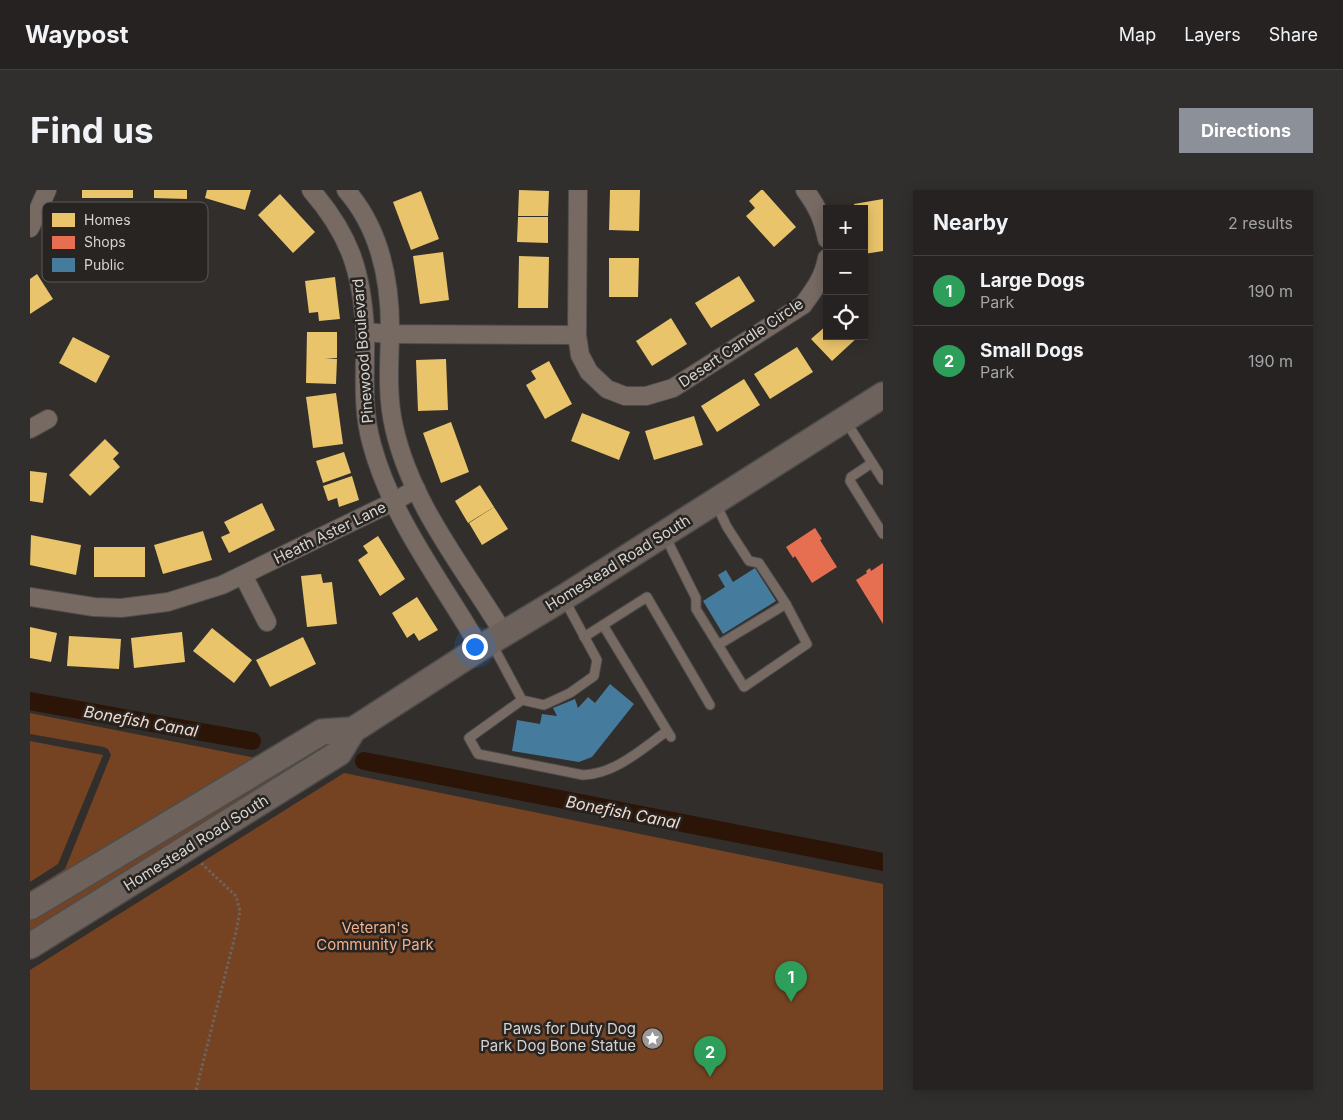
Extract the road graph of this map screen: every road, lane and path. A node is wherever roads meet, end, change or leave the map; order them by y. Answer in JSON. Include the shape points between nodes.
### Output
{"nodes":[{"id":1,"x":47,"y":190,"type":"edge"},
{"id":2,"x":311,"y":190,"type":"edge"},
{"id":3,"x":346,"y":190,"type":"edge"},
{"id":4,"x":578,"y":190,"type":"edge"},
{"id":5,"x":805,"y":190,"type":"edge"},
{"id":6,"x":823,"y":220,"type":"edge"},
{"id":7,"x":30,"y":228,"type":"edge"},
{"id":8,"x":823,"y":273,"type":"edge"},
{"id":9,"x":365,"y":332,"type":"junction"},
{"id":10,"x":390,"y":334,"type":"junction"},
{"id":11,"x":577,"y":335,"type":"junction"},
{"id":12,"x":883,"y":395,"type":"edge"},
{"id":13,"x":48,"y":419,"type":"dead end"},
{"id":14,"x":844,"y":420,"type":"junction"},
{"id":15,"x":30,"y":429,"type":"edge"},
{"id":16,"x":872,"y":462,"type":"junction"},
{"id":17,"x":883,"y":480,"type":"edge"},
{"id":18,"x":416,"y":489,"type":"junction"},
{"id":19,"x":393,"y":502,"type":"junction"},
{"id":20,"x":715,"y":502,"type":"junction"},
{"id":21,"x":664,"y":534,"type":"junction"},
{"id":22,"x":883,"y":534,"type":"edge"},
{"id":23,"x":242,"y":575,"type":"junction"},
{"id":24,"x":30,"y":597,"type":"edge"},
{"id":25,"x":563,"y":598,"type":"junction"},
{"id":26,"x":786,"y":604,"type":"junction"},
{"id":27,"x":267,"y":622,"type":"dead end"},
{"id":28,"x":603,"y":625,"type":"junction"},
{"id":29,"x":584,"y":638,"type":"junction"},
{"id":30,"x":492,"y":641,"type":"junction"},
{"id":31,"x":718,"y":645,"type":"junction"},
{"id":32,"x":522,"y":700,"type":"junction"},
{"id":33,"x":710,"y":705,"type":"dead end"},
{"id":34,"x":353,"y":730,"type":"junction"},
{"id":35,"x":198,"y":860,"type":"dead end"},
{"id":36,"x":30,"y":907,"type":"edge"},
{"id":37,"x":30,"y":946,"type":"edge"},
{"id":38,"x":196,"y":1090,"type":"edge"}],
"edges":[{"from":1,"to":7,"type":"street"},
{"from":2,"to":9,"type":"street","name":"Pinewood Boulevard","via":[[344,236],[358,272]]},
{"from":3,"to":10,"type":"street","name":"Pinewood Boulevard","via":[[367,219],[375,240],[388,291]]},
{"from":4,"to":11,"type":"street","name":"Desert Candle Circle"},
{"from":5,"to":6,"type":"street"},
{"from":8,"to":11,"type":"street","name":"Desert Candle Circle","via":[[803,305],[672,388],[646,396],[625,396],[607,389],[589,372],[580,355]]},
{"from":9,"to":10,"type":"street"},
{"from":9,"to":19,"type":"street","name":"Pinewood Boulevard","via":[[367,422],[381,476]]},
{"from":10,"to":11,"type":"street"},
{"from":10,"to":18,"type":"street","name":"Pinewood Boulevard","via":[[389,393],[394,427]]},
{"from":12,"to":14,"type":"main road","name":"Homestead Road South"},
{"from":13,"to":15,"type":"street"},
{"from":14,"to":16,"type":"lane"},
{"from":14,"to":20,"type":"main road","name":"Homestead Road South"},
{"from":16,"to":17,"type":"lane"},
{"from":16,"to":22,"type":"lane","via":[[850,481]]},
{"from":18,"to":19,"type":"street","name":"Heath Aster Lane"},
{"from":18,"to":30,"type":"street","name":"Pinewood Boulevard","via":[[456,558]]},
{"from":19,"to":23,"type":"street","name":"Heath Aster Lane"},
{"from":19,"to":30,"type":"street","name":"Pinewood Boulevard","via":[[401,519]]},
{"from":20,"to":21,"type":"main road","name":"Homestead Road South"},
{"from":20,"to":26,"type":"lane","via":[[727,528],[749,561],[759,562]]},
{"from":21,"to":25,"type":"main road","name":"Homestead Road South"},
{"from":21,"to":31,"type":"lane","via":[[696,598],[696,610]]},
{"from":23,"to":24,"type":"street","name":"Heath Aster Lane","via":[[222,585],[168,602],[121,608]]},
{"from":23,"to":27,"type":"street"},
{"from":25,"to":29,"type":"lane"},
{"from":25,"to":30,"type":"main road","name":"Homestead Road South"},
{"from":26,"to":31,"type":"lane"},
{"from":26,"to":31,"type":"lane","via":[[807,644],[744,687]]},
{"from":28,"to":29,"type":"lane"},
{"from":28,"to":32,"type":"lane","via":[[669,734],[608,771],[595,774],[583,775],[478,754],[469,738]]},
{"from":28,"to":33,"type":"lane","via":[[647,597]]},
{"from":29,"to":32,"type":"lane","via":[[597,660],[594,676],[570,693],[544,705]]},
{"from":30,"to":32,"type":"lane"},
{"from":30,"to":34,"type":"main road","name":"Homestead Road South"},
{"from":34,"to":36,"type":"main road","name":"Homestead Road South","via":[[322,732]]},
{"from":34,"to":37,"type":"main road","name":"Homestead Road South","via":[[340,753]]},
{"from":35,"to":38,"type":"path","via":[[236,896],[240,911]]}]}
